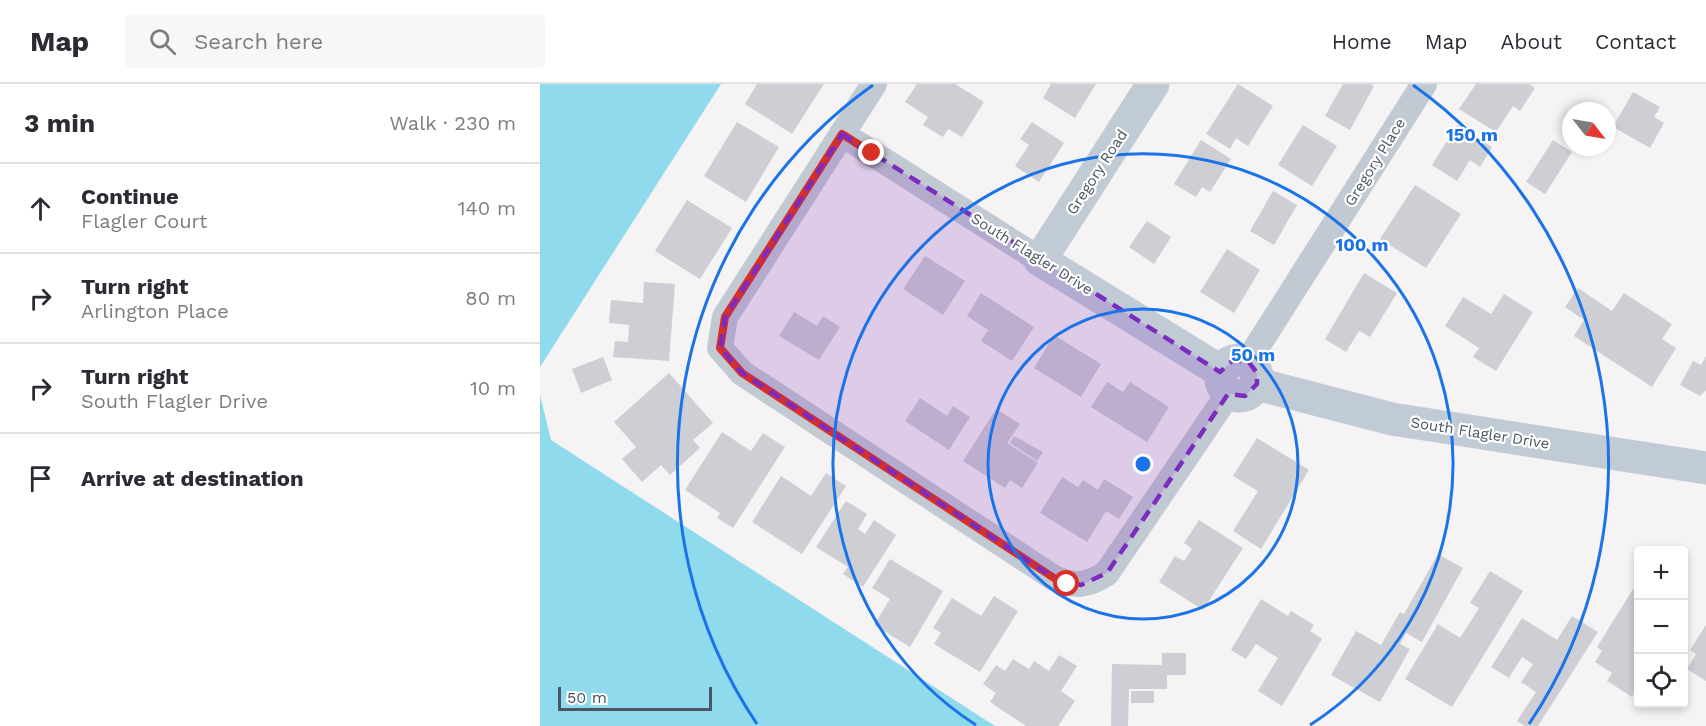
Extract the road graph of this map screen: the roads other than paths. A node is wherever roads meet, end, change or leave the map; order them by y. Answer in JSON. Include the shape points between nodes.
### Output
{"nodes":[{"id":1,"x":874,"y":84,"type":"edge"},
{"id":2,"x":1153,"y":84,"type":"edge"},
{"id":3,"x":1424,"y":84,"type":"edge"},
{"id":4,"x":842,"y":134,"type":"junction"},
{"id":5,"x":1040,"y":260,"type":"junction"},
{"id":6,"x":1239,"y":378,"type":"junction"},
{"id":7,"x":1706,"y":468,"type":"edge"}],
"edges":[{"from":1,"to":4,"type":"street"},
{"from":2,"to":5,"type":"street","name":"Gregory Road"},
{"from":3,"to":6,"type":"street","name":"Gregory Place"},
{"from":4,"to":5,"type":"street","name":"South Flagler Drive"},
{"from":4,"to":6,"type":"street","name":"Gregory Place","via":[[725,317],[720,348],[742,373],[1034,565],[1067,584],[1081,585],[1107,573]]},
{"from":5,"to":6,"type":"street","name":"South Flagler Drive"},
{"from":6,"to":7,"type":"street","name":"South Flagler Drive","via":[[1392,419]]}]}
